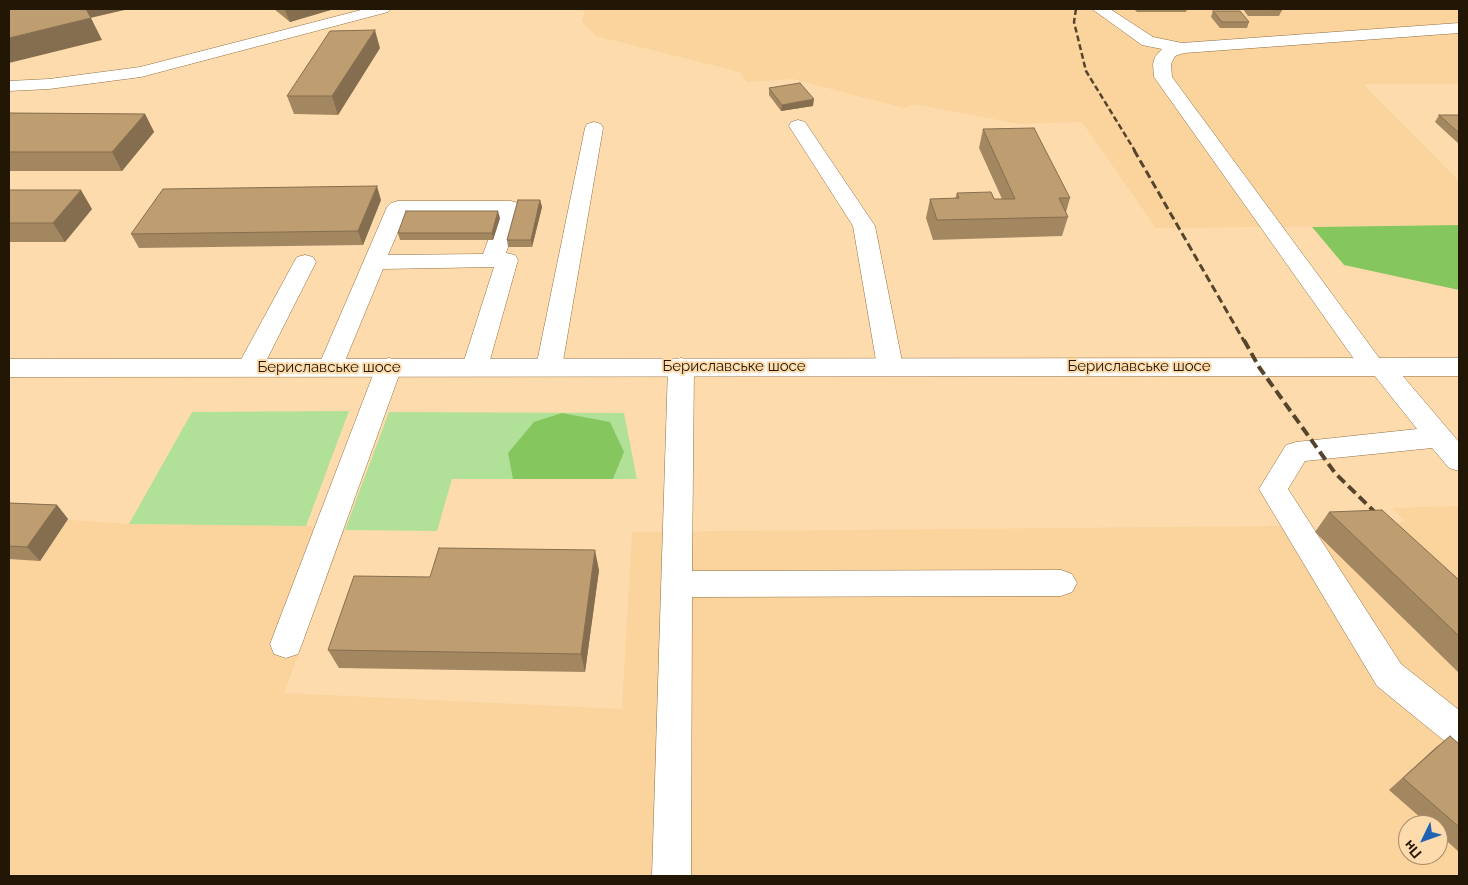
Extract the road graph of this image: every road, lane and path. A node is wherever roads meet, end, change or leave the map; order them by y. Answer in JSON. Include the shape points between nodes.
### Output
{"nodes":[{"id":1,"x":382,"y":9,"type":"edge"},
{"id":2,"x":1100,"y":9,"type":"edge"},
{"id":3,"x":1459,"y":28,"type":"edge"},
{"id":4,"x":1182,"y":48,"type":"junction"},
{"id":5,"x":9,"y":86,"type":"edge"},
{"id":6,"x":798,"y":126,"type":"dead end"},
{"id":7,"x":594,"y":128,"type":"dead end"},
{"id":8,"x":492,"y":260,"type":"junction"},
{"id":9,"x":305,"y":262,"type":"dead end"},
{"id":10,"x":374,"y":262,"type":"junction"},
{"id":11,"x":890,"y":366,"type":"junction"},
{"id":12,"x":250,"y":367,"type":"junction"},
{"id":13,"x":331,"y":367,"type":"junction"},
{"id":14,"x":389,"y":367,"type":"junction"},
{"id":15,"x":475,"y":367,"type":"junction"},
{"id":16,"x":549,"y":367,"type":"junction"},
{"id":17,"x":681,"y":367,"type":"junction"},
{"id":18,"x":1377,"y":367,"type":"junction"},
{"id":19,"x":1459,"y":367,"type":"edge"},
{"id":20,"x":9,"y":368,"type":"edge"},
{"id":21,"x":1439,"y":437,"type":"junction"},
{"id":22,"x":1459,"y":461,"type":"edge"},
{"id":23,"x":1061,"y":583,"type":"dead end"},
{"id":24,"x":677,"y":584,"type":"junction"},
{"id":25,"x":286,"y":644,"type":"dead end"},
{"id":26,"x":1459,"y":731,"type":"edge"},
{"id":27,"x":671,"y":875,"type":"dead end"}],
"edges":[{"from":1,"to":5,"type":"main road","via":[[141,72]]},
{"from":2,"to":4,"type":"main road","via":[[1148,41]]},
{"from":3,"to":4,"type":"main road"},
{"from":4,"to":18,"type":"main road","via":[[1164,57],[1163,77]]},
{"from":6,"to":11,"type":"main road","via":[[864,226]]},
{"from":7,"to":16,"type":"main road"},
{"from":8,"to":10,"type":"main road"},
{"from":8,"to":10,"type":"main road","via":[[511,207],[398,207]]},
{"from":8,"to":15,"type":"main road","via":[[507,260]]},
{"from":9,"to":12,"type":"main road"},
{"from":10,"to":13,"type":"main road"},
{"from":11,"to":17,"type":"main road","name":"Бериславське шосе"},
{"from":11,"to":18,"type":"main road","name":"Бериславське шосе"},
{"from":12,"to":13,"type":"main road","name":"Бериславське шосе"},
{"from":12,"to":20,"type":"main road","name":"Бериславське шосе"},
{"from":13,"to":14,"type":"main road","name":"Бериславське шосе"},
{"from":14,"to":15,"type":"main road","name":"Бериславське шосе"},
{"from":14,"to":25,"type":"main road"},
{"from":15,"to":16,"type":"main road","name":"Бериславське шосе"},
{"from":16,"to":17,"type":"main road","name":"Бериславське шосе"},
{"from":17,"to":24,"type":"main road"},
{"from":18,"to":19,"type":"main road","name":"Бериславське шосе"},
{"from":18,"to":21,"type":"main road"},
{"from":21,"to":22,"type":"main road"},
{"from":21,"to":26,"type":"main road","via":[[1296,452],[1274,489],[1389,675]]},
{"from":23,"to":24,"type":"main road"},
{"from":24,"to":27,"type":"main road"}]}
